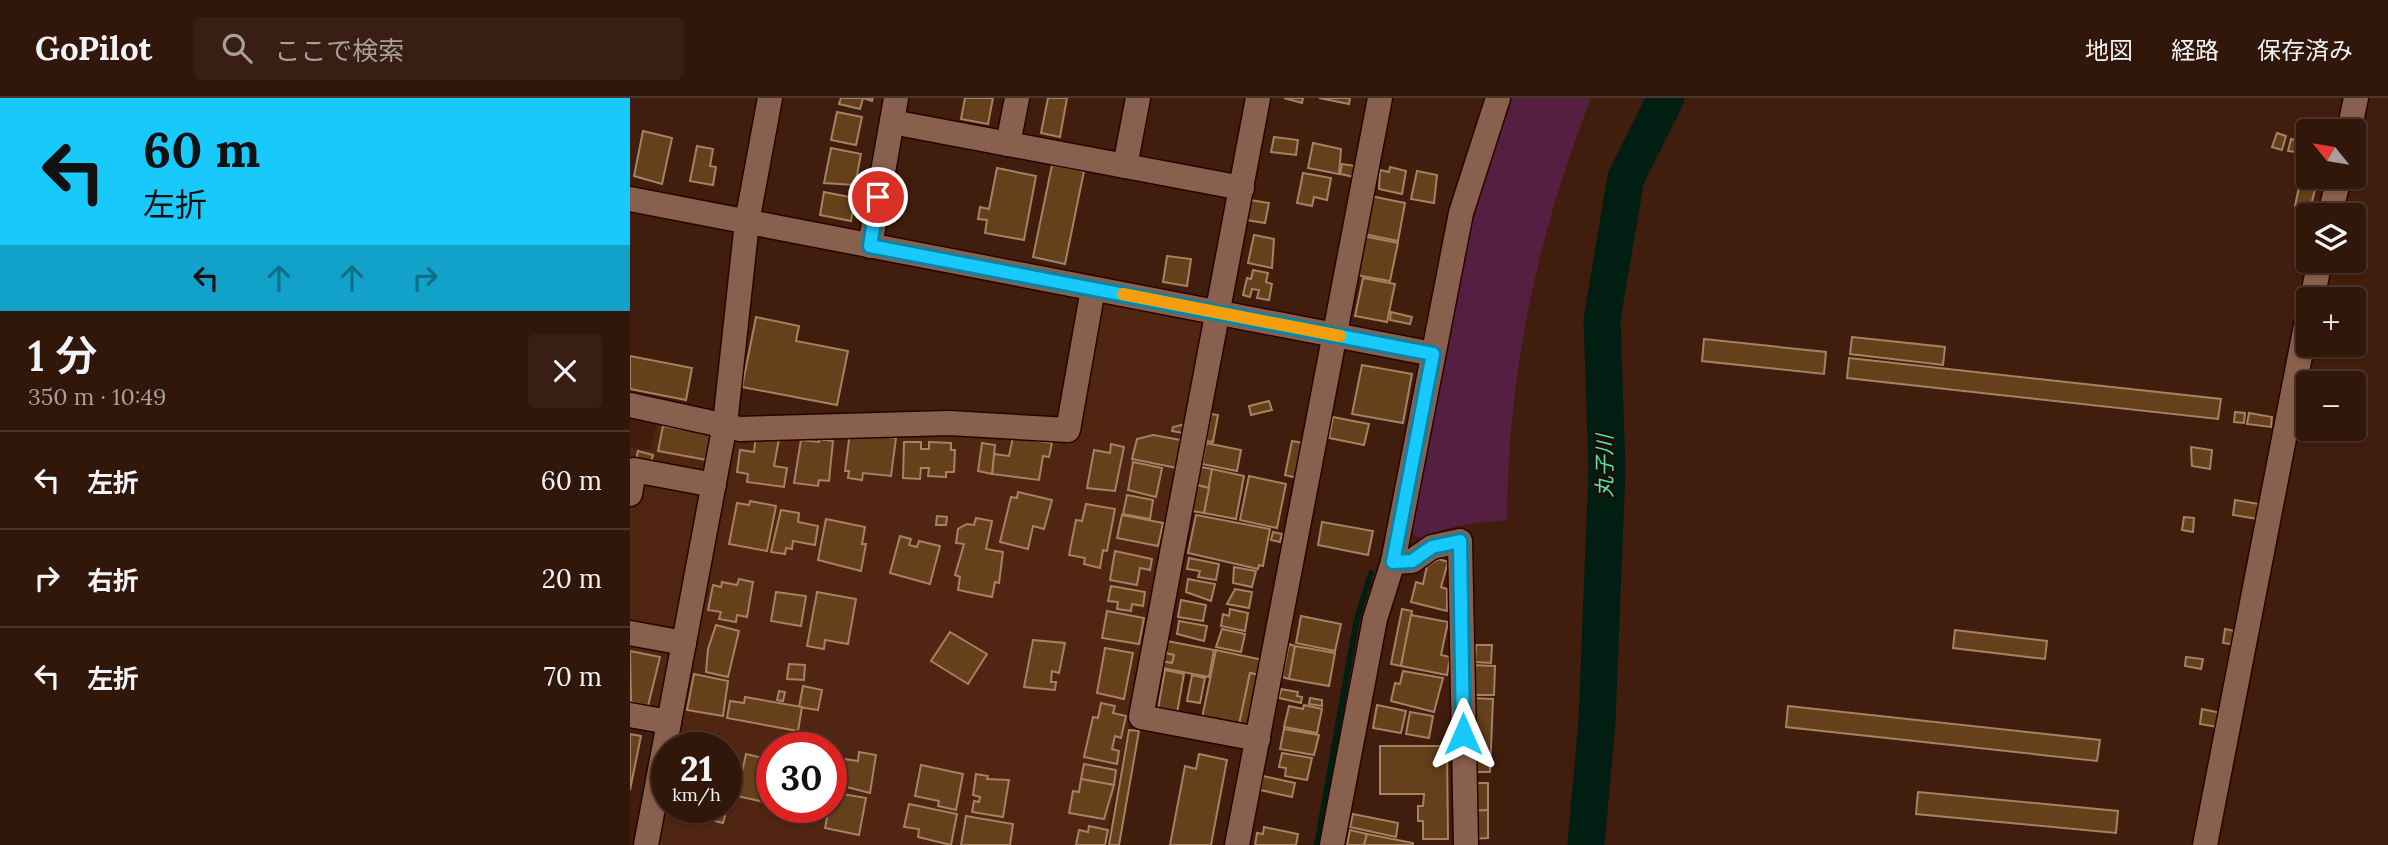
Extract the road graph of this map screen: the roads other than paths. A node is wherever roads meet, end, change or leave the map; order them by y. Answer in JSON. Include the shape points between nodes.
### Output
{"nodes":[{"id":1,"x":771,"y":98,"type":"edge"},
{"id":2,"x":1017,"y":98,"type":"edge"},
{"id":3,"x":1138,"y":98,"type":"edge"},
{"id":4,"x":1258,"y":98,"type":"edge"},
{"id":5,"x":1380,"y":98,"type":"edge"},
{"id":6,"x":1498,"y":98,"type":"edge"},
{"id":7,"x":2356,"y":98,"type":"edge"},
{"id":8,"x":894,"y":110,"type":"edge"},
{"id":9,"x":2351,"y":119,"type":"edge"},
{"id":10,"x":1008,"y":144,"type":"junction"},
{"id":11,"x":1125,"y":166,"type":"junction"},
{"id":12,"x":1242,"y":188,"type":"junction"},
{"id":13,"x":630,"y":199,"type":"edge"},
{"id":14,"x":747,"y":222,"type":"junction"},
{"id":15,"x":870,"y":246,"type":"junction"},
{"id":16,"x":1093,"y":289,"type":"junction"},
{"id":17,"x":1219,"y":313,"type":"junction"},
{"id":18,"x":1335,"y":335,"type":"junction"},
{"id":19,"x":1433,"y":354,"type":"junction"},
{"id":20,"x":2300,"y":357,"type":"edge"},
{"id":21,"x":630,"y":405,"type":"edge"},
{"id":22,"x":725,"y":424,"type":"junction"},
{"id":23,"x":714,"y":485,"type":"junction"},
{"id":24,"x":630,"y":494,"type":"edge"},
{"id":25,"x":1393,"y":562,"type":"junction"},
{"id":26,"x":630,"y":633,"type":"edge"},
{"id":27,"x":684,"y":643,"type":"junction"},
{"id":28,"x":630,"y":715,"type":"edge"},
{"id":29,"x":669,"y":722,"type":"junction"},
{"id":30,"x":1258,"y":739,"type":"junction"},
{"id":31,"x":646,"y":845,"type":"edge"},
{"id":32,"x":1237,"y":845,"type":"edge"},
{"id":33,"x":1332,"y":845,"type":"edge"},
{"id":34,"x":1466,"y":845,"type":"edge"},
{"id":35,"x":2205,"y":845,"type":"edge"}],
"edges":[{"from":1,"to":14,"type":"street"},
{"from":2,"to":10,"type":"street"},
{"from":3,"to":11,"type":"street"},
{"from":4,"to":12,"type":"street"},
{"from":5,"to":18,"type":"street"},
{"from":6,"to":19,"type":"street","via":[[1461,213]]},
{"from":7,"to":9,"type":"street"},
{"from":8,"to":10,"type":"street"},
{"from":8,"to":15,"type":"street"},
{"from":10,"to":11,"type":"street"},
{"from":11,"to":12,"type":"street"},
{"from":12,"to":17,"type":"street"},
{"from":13,"to":14,"type":"street"},
{"from":14,"to":15,"type":"street"},
{"from":14,"to":22,"type":"street"},
{"from":15,"to":16,"type":"street"},
{"from":16,"to":17,"type":"street"},
{"from":16,"to":22,"type":"street","via":[[1068,430],[950,423],[772,429]]},
{"from":17,"to":18,"type":"street"},
{"from":17,"to":30,"type":"street","via":[[1141,717]]},
{"from":18,"to":19,"type":"street"},
{"from":18,"to":30,"type":"street"},
{"from":19,"to":25,"type":"street"},
{"from":20,"to":35,"type":"street"},
{"from":21,"to":22,"type":"street"},
{"from":22,"to":23,"type":"street"},
{"from":23,"to":24,"type":"street","via":[[634,470]]},
{"from":23,"to":27,"type":"street"},
{"from":25,"to":33,"type":"street","via":[[1375,619]]},
{"from":25,"to":34,"type":"street","via":[[1412,561],[1432,547],[1460,541]]},
{"from":26,"to":27,"type":"street"},
{"from":27,"to":29,"type":"street"},
{"from":28,"to":29,"type":"street"},
{"from":29,"to":31,"type":"street"},
{"from":30,"to":32,"type":"street"}]}
